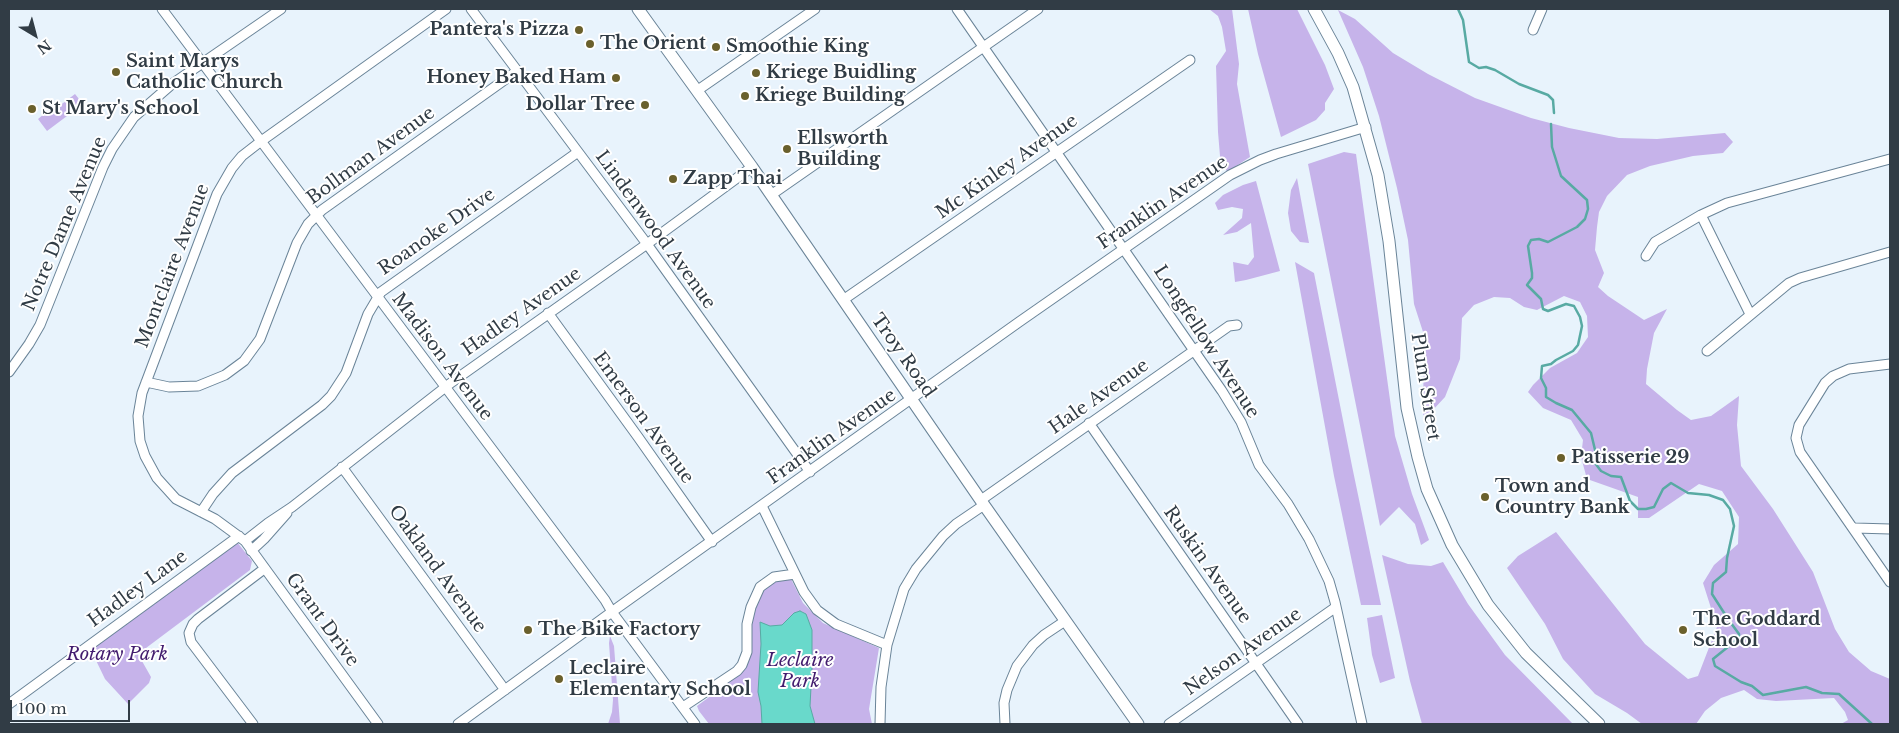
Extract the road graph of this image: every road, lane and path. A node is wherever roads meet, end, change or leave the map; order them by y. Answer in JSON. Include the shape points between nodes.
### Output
{"nodes":[{"id":1,"x":162,"y":9,"type":"edge"},
{"id":2,"x":281,"y":9,"type":"edge"},
{"id":3,"x":446,"y":9,"type":"edge"},
{"id":4,"x":471,"y":9,"type":"edge"},
{"id":5,"x":638,"y":9,"type":"edge"},
{"id":6,"x":815,"y":9,"type":"edge"},
{"id":7,"x":957,"y":9,"type":"edge"},
{"id":8,"x":1038,"y":9,"type":"edge"},
{"id":9,"x":1314,"y":9,"type":"edge"},
{"id":10,"x":1542,"y":9,"type":"edge"},
{"id":11,"x":272,"y":12,"type":"edge"},
{"id":12,"x":1533,"y":30,"type":"dead end"},
{"id":13,"x":984,"y":47,"type":"junction"},
{"id":14,"x":1190,"y":60,"type":"dead end"},
{"id":15,"x":203,"y":64,"type":"junction"},
{"id":16,"x":518,"y":71,"type":"junction"},
{"id":17,"x":698,"y":90,"type":"junction"},
{"id":18,"x":1366,"y":127,"type":"junction"},
{"id":19,"x":260,"y":142,"type":"junction"},
{"id":20,"x":578,"y":152,"type":"junction"},
{"id":21,"x":1057,"y":152,"type":"junction"},
{"id":22,"x":1890,"y":159,"type":"edge"},
{"id":23,"x":752,"y":167,"type":"junction"},
{"id":24,"x":771,"y":195,"type":"junction"},
{"id":25,"x":1701,"y":215,"type":"junction"},
{"id":26,"x":316,"y":216,"type":"junction"},
{"id":27,"x":647,"y":244,"type":"junction"},
{"id":28,"x":1124,"y":248,"type":"junction"},
{"id":29,"x":1890,"y":252,"type":"edge"},
{"id":30,"x":1646,"y":256,"type":"dead end"},
{"id":31,"x":378,"y":298,"type":"junction"},
{"id":32,"x":843,"y":300,"type":"junction"},
{"id":33,"x":548,"y":313,"type":"junction"},
{"id":34,"x":1750,"y":314,"type":"junction"},
{"id":35,"x":1237,"y":325,"type":"dead end"},
{"id":36,"x":1194,"y":350,"type":"junction"},
{"id":37,"x":1707,"y":351,"type":"dead end"},
{"id":38,"x":1890,"y":364,"type":"edge"},
{"id":39,"x":9,"y":372,"type":"edge"},
{"id":40,"x":146,"y":382,"type":"junction"},
{"id":41,"x":445,"y":388,"type":"junction"},
{"id":42,"x":912,"y":400,"type":"junction"},
{"id":43,"x":1089,"y":423,"type":"junction"},
{"id":44,"x":342,"y":468,"type":"junction"},
{"id":45,"x":810,"y":472,"type":"junction"},
{"id":46,"x":982,"y":502,"type":"junction"},
{"id":47,"x":762,"y":506,"type":"junction"},
{"id":48,"x":292,"y":507,"type":"junction"},
{"id":49,"x":201,"y":512,"type":"junction"},
{"id":50,"x":1854,"y":528,"type":"junction"},
{"id":51,"x":1890,"y":529,"type":"edge"},
{"id":52,"x":242,"y":539,"type":"junction"},
{"id":53,"x":712,"y":542,"type":"junction"},
{"id":54,"x":251,"y":550,"type":"junction"},
{"id":55,"x":264,"y":569,"type":"junction"},
{"id":56,"x":796,"y":574,"type":"junction"},
{"id":57,"x":1890,"y":582,"type":"edge"},
{"id":58,"x":1336,"y":607,"type":"junction"},
{"id":59,"x":612,"y":612,"type":"junction"},
{"id":60,"x":1065,"y":620,"type":"junction"},
{"id":61,"x":887,"y":645,"type":"junction"},
{"id":62,"x":1256,"y":664,"type":"junction"},
{"id":63,"x":505,"y":690,"type":"junction"},
{"id":64,"x":9,"y":704,"type":"edge"},
{"id":65,"x":683,"y":708,"type":"junction"},
{"id":66,"x":252,"y":724,"type":"edge"},
{"id":67,"x":378,"y":724,"type":"edge"},
{"id":68,"x":458,"y":724,"type":"edge"},
{"id":69,"x":695,"y":724,"type":"edge"},
{"id":70,"x":880,"y":724,"type":"edge"},
{"id":71,"x":1005,"y":724,"type":"edge"},
{"id":72,"x":1138,"y":724,"type":"edge"},
{"id":73,"x":1169,"y":724,"type":"edge"},
{"id":74,"x":1298,"y":724,"type":"edge"},
{"id":75,"x":1362,"y":724,"type":"edge"},
{"id":76,"x":1599,"y":724,"type":"edge"}],
"edges":[{"from":1,"to":15,"type":"street","name":"Madison Avenue"},
{"from":2,"to":11,"type":"street","name":"Notre Dame Avenue"},
{"from":3,"to":19,"type":"street","name":"Montclaire Avenue"},
{"from":4,"to":16,"type":"street","name":"Lindenwood Avenue"},
{"from":5,"to":17,"type":"main road","name":"Troy Road"},
{"from":6,"to":17,"type":"street"},
{"from":7,"to":13,"type":"street","name":"Longfellow Avenue"},
{"from":8,"to":13,"type":"street"},
{"from":9,"to":18,"type":"main road","name":"Plum Street","via":[[1353,87]]},
{"from":10,"to":12,"type":"street"},
{"from":11,"to":15,"type":"street","name":"Notre Dame Avenue"},
{"from":13,"to":21,"type":"street","name":"Longfellow Avenue"},
{"from":13,"to":24,"type":"street"},
{"from":14,"to":21,"type":"street","name":"Mc Kinley Avenue"},
{"from":15,"to":19,"type":"street","name":"Madison Avenue"},
{"from":15,"to":39,"type":"street","name":"Notre Dame Avenue","via":[[172,84],[134,117],[112,149],[40,325]]},
{"from":16,"to":20,"type":"street","name":"Lindenwood Avenue"},
{"from":16,"to":26,"type":"street","name":"Bollman Avenue"},
{"from":17,"to":23,"type":"main road","name":"Troy Road"},
{"from":18,"to":28,"type":"street","name":"Franklin Avenue","via":[[1246,166]]},
{"from":18,"to":76,"type":"main road","name":"Plum Street","via":[[1385,211],[1407,408],[1427,489],[1452,545],[1488,605],[1526,653]]},
{"from":19,"to":26,"type":"street","name":"Madison Avenue"},
{"from":19,"to":40,"type":"street","name":"Montclaire Avenue","via":[[232,168],[217,194]]},
{"from":20,"to":27,"type":"street","name":"Lindenwood Avenue"},
{"from":20,"to":31,"type":"street","name":"Roanoke Drive"},
{"from":21,"to":28,"type":"street","name":"Longfellow Avenue"},
{"from":21,"to":32,"type":"street","name":"Mc Kinley Avenue"},
{"from":22,"to":25,"type":"street","via":[[1745,197]]},
{"from":23,"to":24,"type":"main road","name":"Troy Road"},
{"from":23,"to":27,"type":"street","name":"Hadley Avenue"},
{"from":24,"to":32,"type":"main road","name":"Troy Road"},
{"from":25,"to":30,"type":"street","via":[[1655,242]]},
{"from":25,"to":34,"type":"street"},
{"from":26,"to":31,"type":"street","name":"Madison Avenue"},
{"from":26,"to":40,"type":"street","name":"Bollman Avenue","via":[[302,233],[260,340],[244,361],[225,375],[198,386],[169,387]]},
{"from":27,"to":33,"type":"street","name":"Hadley Avenue"},
{"from":27,"to":45,"type":"street","name":"Lindenwood Avenue"},
{"from":28,"to":36,"type":"street","name":"Longfellow Avenue"},
{"from":28,"to":42,"type":"street","name":"Franklin Avenue"},
{"from":29,"to":34,"type":"street","via":[[1795,281]]},
{"from":31,"to":41,"type":"street","name":"Madison Avenue"},
{"from":31,"to":49,"type":"street","name":"Roanoke Drive","via":[[364,324],[346,373],[331,396],[232,473]]},
{"from":32,"to":42,"type":"main road","name":"Troy Road"},
{"from":33,"to":41,"type":"street","name":"Hadley Avenue"},
{"from":33,"to":53,"type":"street","name":"Emerson Avenue"},
{"from":34,"to":37,"type":"street"},
{"from":35,"to":36,"type":"street","name":"Hale Avenue","via":[[1230,326]]},
{"from":36,"to":43,"type":"street","name":"Hale Avenue"},
{"from":36,"to":58,"type":"street","name":"Longfellow Avenue","via":[[1241,422],[1264,473],[1309,539],[1329,581]]},
{"from":38,"to":50,"type":"street","via":[[1849,369],[1833,376],[1825,383],[1797,431],[1800,452]]},
{"from":40,"to":49,"type":"street","name":"Montclaire Avenue","via":[[138,416],[145,456],[166,489]]},
{"from":41,"to":44,"type":"street","name":"Hadley Avenue"},
{"from":41,"to":59,"type":"street","name":"Madison Avenue"},
{"from":42,"to":45,"type":"street","name":"Franklin Avenue"},
{"from":42,"to":46,"type":"main road","name":"Troy Road"},
{"from":43,"to":46,"type":"street","name":"Hale Avenue"},
{"from":43,"to":62,"type":"street","name":"Ruskin Avenue"},
{"from":44,"to":48,"type":"street","name":"Hadley Avenue"},
{"from":44,"to":63,"type":"street","name":"Oakland Avenue"},
{"from":45,"to":47,"type":"street","name":"Franklin Avenue"},
{"from":46,"to":60,"type":"main road","name":"Troy Road"},
{"from":46,"to":61,"type":"street","name":"Hale Avenue","via":[[943,536],[916,569],[901,599]]},
{"from":47,"to":53,"type":"street","name":"Franklin Avenue"},
{"from":47,"to":56,"type":"street"},
{"from":48,"to":52,"type":"street","name":"Hadley Avenue"},
{"from":48,"to":54,"type":"street","name":"Hadley Avenue"},
{"from":49,"to":52,"type":"street","name":"Montclaire Avenue"},
{"from":50,"to":51,"type":"street"},
{"from":50,"to":57,"type":"street"},
{"from":52,"to":54,"type":"street","name":"Grant Drive"},
{"from":52,"to":64,"type":"street","name":"Hadley Lane"},
{"from":53,"to":59,"type":"street","name":"Franklin Avenue"},
{"from":54,"to":55,"type":"street","name":"Grant Drive"},
{"from":55,"to":66,"type":"street","via":[[198,619],[189,633],[189,638]]},
{"from":55,"to":67,"type":"street","name":"Grant Drive"},
{"from":56,"to":61,"type":"street","via":[[810,602],[826,618]]},
{"from":56,"to":65,"type":"street","via":[[774,577],[760,587],[747,624],[742,665]]},
{"from":58,"to":62,"type":"street","name":"Nelson Avenue"},
{"from":58,"to":75,"type":"street","name":"Longfellow Avenue"},
{"from":59,"to":63,"type":"street","name":"Franklin Avenue"},
{"from":59,"to":65,"type":"street","name":"Madison Avenue"},
{"from":60,"to":71,"type":"street","via":[[1033,645],[1017,666],[1004,703]]},
{"from":60,"to":72,"type":"main road","name":"Troy Road"},
{"from":61,"to":70,"type":"street","name":"Hale Avenue"},
{"from":62,"to":73,"type":"street","name":"Nelson Avenue"},
{"from":62,"to":74,"type":"street","name":"Ruskin Avenue"},
{"from":63,"to":68,"type":"street","name":"Franklin Avenue"},
{"from":65,"to":69,"type":"street","name":"Madison Avenue"}]}
